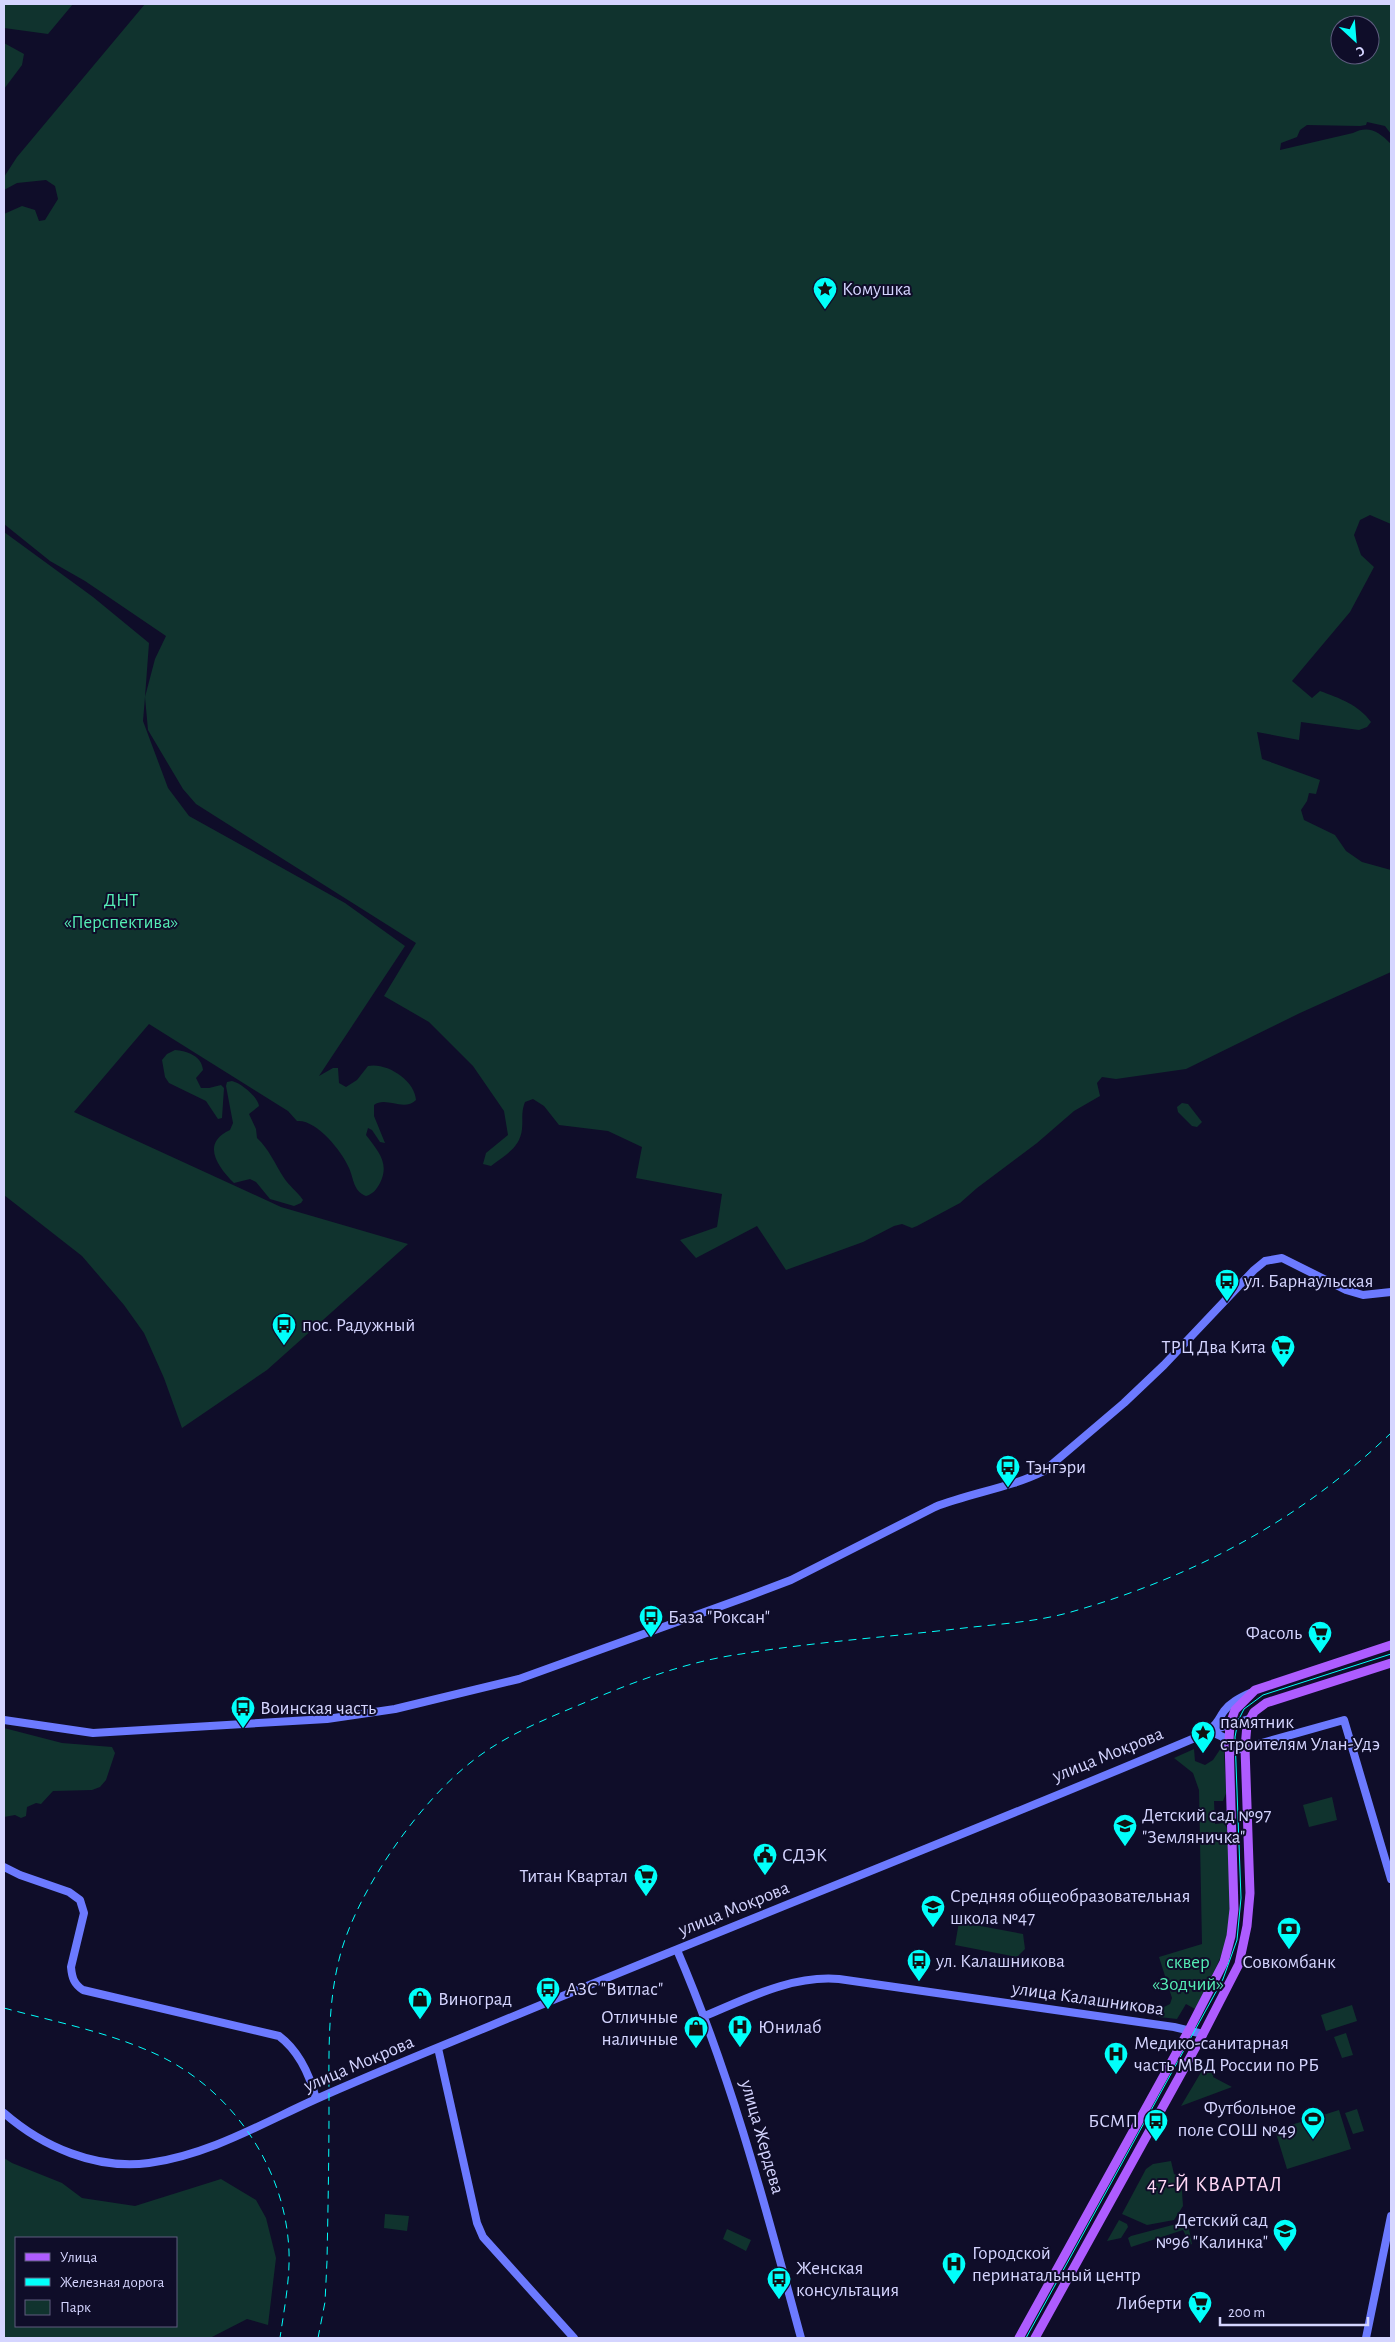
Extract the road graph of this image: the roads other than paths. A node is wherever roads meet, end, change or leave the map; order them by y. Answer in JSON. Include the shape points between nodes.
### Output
{"nodes":[{"id":1,"x":1391,"y":1292,"type":"edge"},
{"id":2,"x":1391,"y":1645,"type":"edge"},
{"id":3,"x":1391,"y":1663,"type":"edge"},
{"id":4,"x":1255,"y":1690,"type":"junction"},
{"id":5,"x":1252,"y":1715,"type":"junction"},
{"id":6,"x":4,"y":1720,"type":"edge"},
{"id":7,"x":1230,"y":1724,"type":"junction"},
{"id":8,"x":1202,"y":1734,"type":"junction"},
{"id":9,"x":1245,"y":1748,"type":"junction"},
{"id":10,"x":1230,"y":1752,"type":"junction"},
{"id":11,"x":4,"y":1867,"type":"edge"},
{"id":12,"x":1391,"y":1879,"type":"edge"},
{"id":13,"x":677,"y":1950,"type":"junction"},
{"id":14,"x":705,"y":2016,"type":"junction"},
{"id":15,"x":1190,"y":2030,"type":"junction"},
{"id":16,"x":1204,"y":2034,"type":"junction"},
{"id":17,"x":438,"y":2048,"type":"junction"},
{"id":18,"x":316,"y":2099,"type":"junction"},
{"id":19,"x":4,"y":2113,"type":"edge"},
{"id":20,"x":1391,"y":2216,"type":"edge"},
{"id":21,"x":1039,"y":2302,"type":"junction"},
{"id":22,"x":1051,"y":2308,"type":"junction"},
{"id":23,"x":574,"y":2338,"type":"edge"},
{"id":24,"x":801,"y":2338,"type":"edge"},
{"id":25,"x":1020,"y":2338,"type":"edge"},
{"id":26,"x":1035,"y":2338,"type":"edge"},
{"id":27,"x":1366,"y":2338,"type":"edge"}],
"edges":[{"from":1,"to":6,"type":"main road","via":[[1363,1295],[1346,1290],[1282,1258],[1265,1261],[1164,1365],[1044,1471],[935,1507],[791,1580],[519,1679],[395,1709],[320,1720],[93,1733]]},
{"from":2,"to":4,"type":"main road"},
{"from":3,"to":5,"type":"main road","via":[[1266,1703]]},
{"from":4,"to":7,"type":"main road","via":[[1239,1704]]},
{"from":4,"to":8,"type":"main road","via":[[1233,1701],[1218,1723]]},
{"from":5,"to":7,"type":"main road","name":"улица Мокрова"},
{"from":5,"to":9,"type":"main road"},
{"from":7,"to":8,"type":"main road","name":"улица Мокрова"},
{"from":7,"to":10,"type":"main road"},
{"from":8,"to":10,"type":"main road","via":[[1214,1733],[1223,1737]]},
{"from":8,"to":13,"type":"main road","name":"улица Мокрова"},
{"from":9,"to":10,"type":"main road"},
{"from":9,"to":12,"type":"main road","via":[[1344,1720]]},
{"from":9,"to":16,"type":"main road","via":[[1250,1894],[1247,1926],[1239,1964]]},
{"from":10,"to":15,"type":"main road","via":[[1234,1909],[1231,1936],[1224,1962]]},
{"from":11,"to":18,"type":"main road","via":[[69,1892],[80,1900],[84,1913],[71,1967],[71,1976],[78,1987],[279,2036],[310,2075]]},
{"from":13,"to":14,"type":"main road","name":"улица Жердева"},
{"from":13,"to":17,"type":"main road","name":"улица Мокрова"},
{"from":14,"to":15,"type":"main road","name":"улица Калашникова","via":[[765,1992],[815,1978]]},
{"from":14,"to":24,"type":"main road","name":"улица Жердева","via":[[745,2133]]},
{"from":15,"to":16,"type":"main road","name":"улица Калашникова"},
{"from":15,"to":21,"type":"main road"},
{"from":16,"to":22,"type":"main road"},
{"from":17,"to":18,"type":"main road","name":"улица Мокрова"},
{"from":17,"to":23,"type":"main road","via":[[477,2223],[483,2237]]},
{"from":18,"to":19,"type":"main road","name":"улица Мокрова","via":[[204,2150],[130,2165],[70,2154]]},
{"from":20,"to":27,"type":"main road"},
{"from":21,"to":22,"type":"main road"},
{"from":21,"to":25,"type":"main road"},
{"from":22,"to":26,"type":"main road"}]}
